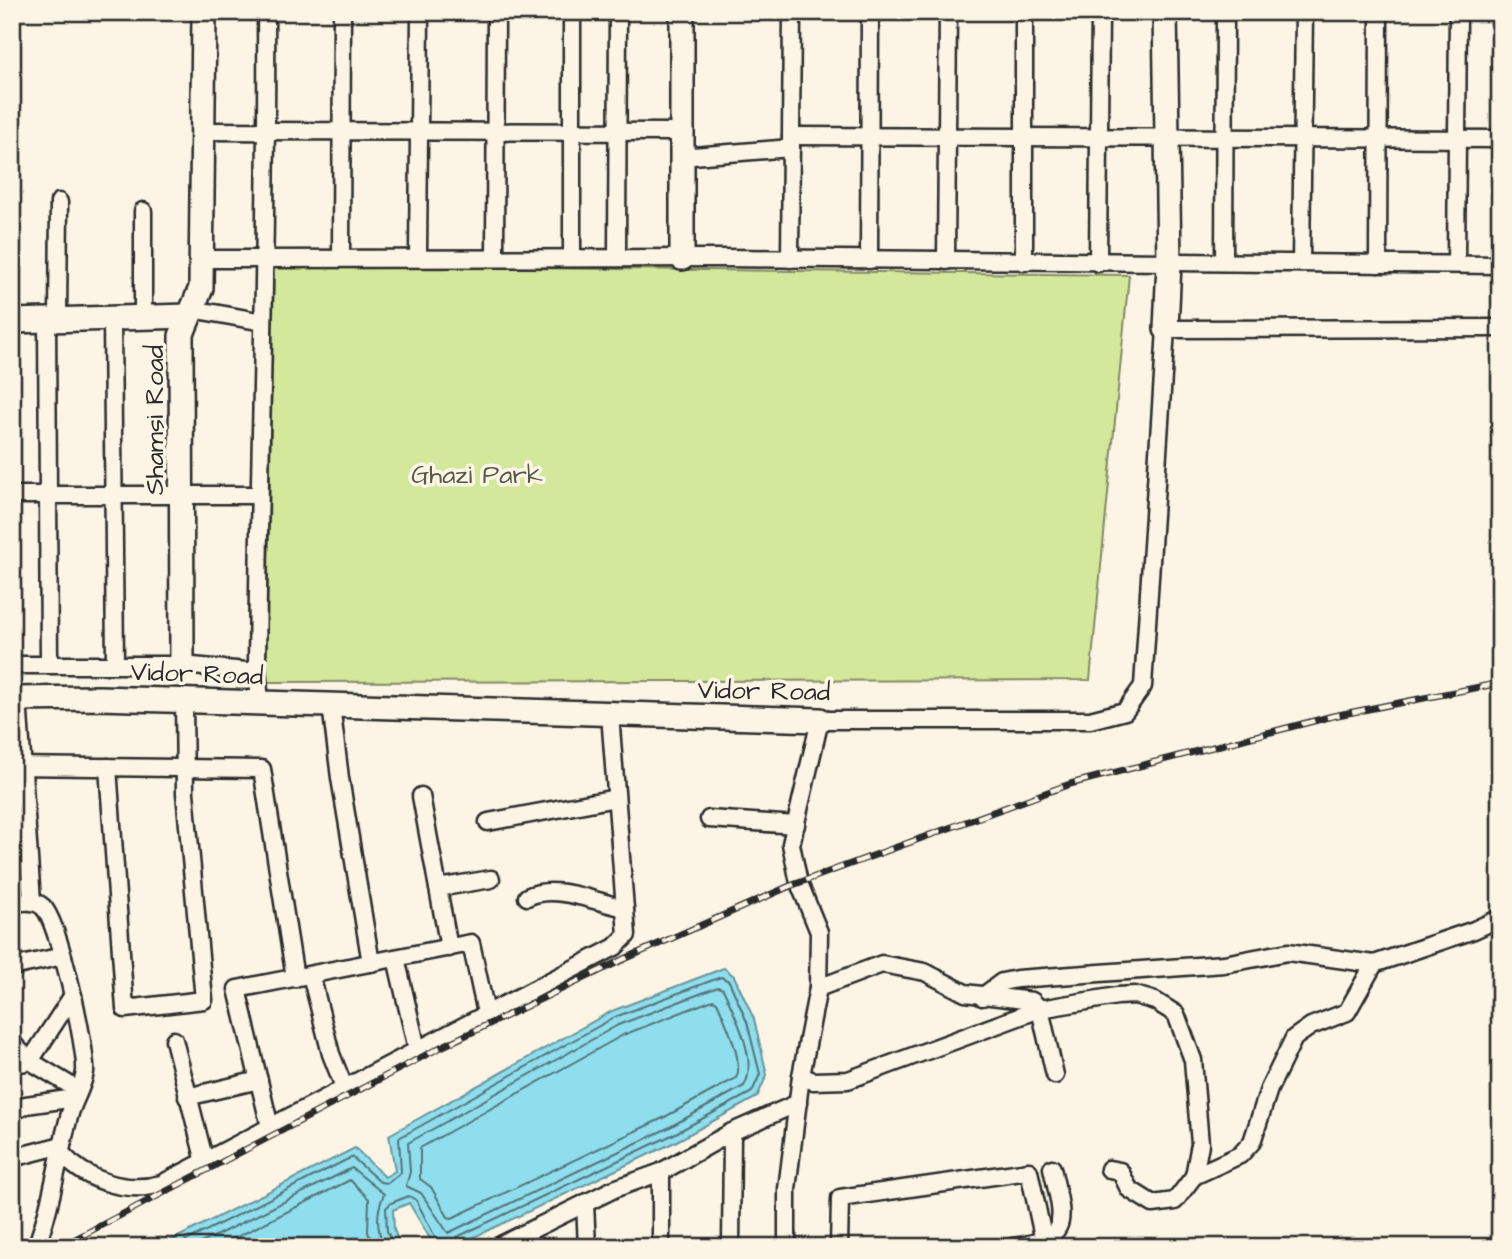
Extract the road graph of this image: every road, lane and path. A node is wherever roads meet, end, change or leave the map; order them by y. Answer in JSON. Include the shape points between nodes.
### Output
{"nodes":[{"id":1,"x":204,"y":12,"type":"edge"},
{"id":2,"x":266,"y":12,"type":"edge"},
{"id":3,"x":342,"y":12,"type":"edge"},
{"id":4,"x":420,"y":12,"type":"edge"},
{"id":5,"x":496,"y":12,"type":"edge"},
{"id":6,"x":572,"y":12,"type":"edge"},
{"id":7,"x":618,"y":12,"type":"edge"},
{"id":8,"x":682,"y":12,"type":"edge"},
{"id":9,"x":792,"y":12,"type":"edge"},
{"id":10,"x":870,"y":12,"type":"edge"},
{"id":11,"x":948,"y":12,"type":"edge"},
{"id":12,"x":1024,"y":12,"type":"edge"},
{"id":13,"x":1100,"y":12,"type":"edge"},
{"id":14,"x":1165,"y":12,"type":"edge"},
{"id":15,"x":1225,"y":12,"type":"edge"},
{"id":16,"x":1304,"y":12,"type":"edge"},
{"id":17,"x":1379,"y":12,"type":"edge"},
{"id":18,"x":1458,"y":12,"type":"edge"},
{"id":19,"x":203,"y":131,"type":"junction"},
{"id":20,"x":264,"y":131,"type":"junction"},
{"id":21,"x":341,"y":132,"type":"junction"},
{"id":22,"x":419,"y":132,"type":"junction"},
{"id":23,"x":495,"y":132,"type":"junction"},
{"id":24,"x":572,"y":132,"type":"junction"},
{"id":25,"x":617,"y":132,"type":"junction"},
{"id":26,"x":681,"y":132,"type":"junction"},
{"id":27,"x":869,"y":137,"type":"junction"},
{"id":28,"x":947,"y":137,"type":"junction"},
{"id":29,"x":1024,"y":137,"type":"junction"},
{"id":30,"x":1099,"y":138,"type":"junction"},
{"id":31,"x":1167,"y":138,"type":"junction"},
{"id":32,"x":1225,"y":138,"type":"junction"},
{"id":33,"x":1302,"y":138,"type":"junction"},
{"id":34,"x":1379,"y":138,"type":"junction"},
{"id":35,"x":1457,"y":138,"type":"junction"},
{"id":36,"x":1500,"y":139,"type":"edge"},
{"id":37,"x":791,"y":142,"type":"junction"},
{"id":38,"x":681,"y":157,"type":"junction"},
{"id":39,"x":59,"y":202,"type":"dead end"},
{"id":40,"x":143,"y":211,"type":"dead end"},
{"id":41,"x":267,"y":257,"type":"junction"},
{"id":42,"x":341,"y":257,"type":"junction"},
{"id":43,"x":418,"y":257,"type":"junction"},
{"id":44,"x":495,"y":258,"type":"junction"},
{"id":45,"x":572,"y":258,"type":"junction"},
{"id":46,"x":617,"y":258,"type":"junction"},
{"id":47,"x":682,"y":258,"type":"junction"},
{"id":48,"x":202,"y":259,"type":"junction"},
{"id":49,"x":790,"y":259,"type":"junction"},
{"id":50,"x":869,"y":260,"type":"junction"},
{"id":51,"x":946,"y":261,"type":"junction"},
{"id":52,"x":1024,"y":262,"type":"junction"},
{"id":53,"x":1224,"y":262,"type":"junction"},
{"id":54,"x":1098,"y":263,"type":"junction"},
{"id":55,"x":1169,"y":263,"type":"junction"},
{"id":56,"x":1301,"y":263,"type":"junction"},
{"id":57,"x":1378,"y":264,"type":"junction"},
{"id":58,"x":1456,"y":264,"type":"junction"},
{"id":59,"x":1500,"y":265,"type":"edge"},
{"id":60,"x":190,"y":313,"type":"junction"},
{"id":61,"x":143,"y":317,"type":"junction"},
{"id":62,"x":112,"y":318,"type":"junction"},
{"id":63,"x":52,"y":320,"type":"junction"},
{"id":64,"x":12,"y":321,"type":"edge"},
{"id":65,"x":263,"y":322,"type":"junction"},
{"id":66,"x":1500,"y":328,"type":"edge"},
{"id":67,"x":1166,"y":329,"type":"junction"},
{"id":68,"x":12,"y":495,"type":"edge"},
{"id":69,"x":48,"y":495,"type":"junction"},
{"id":70,"x":260,"y":495,"type":"junction"},
{"id":71,"x":114,"y":496,"type":"junction"},
{"id":72,"x":181,"y":496,"type":"junction"},
{"id":73,"x":12,"y":665,"type":"edge"},
{"id":74,"x":182,"y":665,"type":"junction"},
{"id":75,"x":48,"y":666,"type":"junction"},
{"id":76,"x":115,"y":666,"type":"junction"},
{"id":77,"x":257,"y":672,"type":"junction"},
{"id":78,"x":15,"y":699,"type":"edge"},
{"id":79,"x":184,"y":700,"type":"junction"},
{"id":80,"x":260,"y":703,"type":"junction"},
{"id":81,"x":331,"y":705,"type":"junction"},
{"id":82,"x":610,"y":713,"type":"junction"},
{"id":83,"x":820,"y":720,"type":"junction"},
{"id":84,"x":18,"y":766,"type":"edge"},
{"id":85,"x":108,"y":766,"type":"junction"},
{"id":86,"x":185,"y":767,"type":"junction"},
{"id":87,"x":421,"y":796,"type":"dead end"},
{"id":88,"x":616,"y":797,"type":"junction"},
{"id":89,"x":709,"y":818,"type":"dead end"},
{"id":90,"x":488,"y":822,"type":"dead end"},
{"id":91,"x":796,"y":825,"type":"junction"},
{"id":92,"x":491,"y":879,"type":"dead end"},
{"id":93,"x":438,"y":888,"type":"junction"},
{"id":94,"x":527,"y":897,"type":"dead end"},
{"id":95,"x":32,"y":901,"type":"junction"},
{"id":96,"x":12,"y":903,"type":"edge"},
{"id":97,"x":625,"y":908,"type":"junction"},
{"id":98,"x":1500,"y":918,"type":"edge"},
{"id":99,"x":449,"y":948,"type":"junction"},
{"id":100,"x":63,"y":956,"type":"junction"},
{"id":101,"x":396,"y":958,"type":"junction"},
{"id":102,"x":372,"y":963,"type":"junction"},
{"id":103,"x":1374,"y":964,"type":"junction"},
{"id":104,"x":12,"y":967,"type":"edge"},
{"id":105,"x":303,"y":976,"type":"junction"},
{"id":106,"x":818,"y":988,"type":"junction"},
{"id":107,"x":73,"y":996,"type":"junction"},
{"id":108,"x":982,"y":996,"type":"junction"},
{"id":109,"x":1040,"y":1009,"type":"junction"},
{"id":110,"x":486,"y":1013,"type":"junction"},
{"id":111,"x":174,"y":1040,"type":"dead end"},
{"id":112,"x":12,"y":1043,"type":"edge"},
{"id":113,"x":417,"y":1049,"type":"junction"},
{"id":114,"x":30,"y":1061,"type":"junction"},
{"id":115,"x":12,"y":1065,"type":"edge"},
{"id":116,"x":1055,"y":1075,"type":"dead end"},
{"id":117,"x":801,"y":1076,"type":"junction"},
{"id":118,"x":259,"y":1080,"type":"junction"},
{"id":119,"x":344,"y":1087,"type":"junction"},
{"id":120,"x":77,"y":1094,"type":"junction"},
{"id":121,"x":187,"y":1097,"type":"junction"},
{"id":122,"x":798,"y":1103,"type":"junction"},
{"id":123,"x":12,"y":1112,"type":"edge"},
{"id":124,"x":270,"y":1127,"type":"junction"},
{"id":125,"x":732,"y":1132,"type":"junction"},
{"id":126,"x":61,"y":1149,"type":"junction"},
{"id":127,"x":12,"y":1158,"type":"edge"},
{"id":128,"x":205,"y":1162,"type":"junction"},
{"id":129,"x":1052,"y":1168,"type":"dead end"},
{"id":130,"x":1110,"y":1169,"type":"dead end"},
{"id":131,"x":661,"y":1172,"type":"junction"},
{"id":132,"x":1194,"y":1176,"type":"junction"},
{"id":133,"x":585,"y":1203,"type":"junction"},
{"id":134,"x":1044,"y":1241,"type":"junction"},
{"id":135,"x":516,"y":1242,"type":"edge"},
{"id":136,"x":784,"y":1246,"type":"edge"},
{"id":137,"x":36,"y":1247,"type":"edge"},
{"id":138,"x":497,"y":1247,"type":"edge"},
{"id":139,"x":587,"y":1247,"type":"edge"},
{"id":140,"x":661,"y":1247,"type":"edge"},
{"id":141,"x":731,"y":1247,"type":"edge"},
{"id":142,"x":839,"y":1247,"type":"edge"},
{"id":143,"x":1013,"y":1247,"type":"edge"}],
"edges":[{"from":1,"to":19,"type":"street","name":"Shamsi Road"},
{"from":2,"to":20,"type":"street"},
{"from":3,"to":21,"type":"street"},
{"from":4,"to":22,"type":"street"},
{"from":5,"to":23,"type":"street"},
{"from":6,"to":24,"type":"street"},
{"from":7,"to":25,"type":"street"},
{"from":8,"to":26,"type":"street"},
{"from":9,"to":37,"type":"street"},
{"from":10,"to":27,"type":"street"},
{"from":11,"to":28,"type":"street"},
{"from":12,"to":29,"type":"street"},
{"from":13,"to":30,"type":"street"},
{"from":14,"to":31,"type":"street"},
{"from":15,"to":32,"type":"street"},
{"from":16,"to":33,"type":"street"},
{"from":17,"to":34,"type":"street"},
{"from":18,"to":35,"type":"street"},
{"from":19,"to":20,"type":"street"},
{"from":19,"to":48,"type":"street","name":"Shamsi Road"},
{"from":20,"to":21,"type":"street"},
{"from":20,"to":41,"type":"street"},
{"from":21,"to":22,"type":"street"},
{"from":21,"to":42,"type":"street"},
{"from":22,"to":23,"type":"street"},
{"from":22,"to":43,"type":"street"},
{"from":23,"to":24,"type":"street"},
{"from":23,"to":44,"type":"street"},
{"from":24,"to":25,"type":"street"},
{"from":24,"to":45,"type":"street"},
{"from":25,"to":26,"type":"street"},
{"from":25,"to":46,"type":"street"},
{"from":26,"to":38,"type":"street"},
{"from":27,"to":28,"type":"street"},
{"from":27,"to":37,"type":"street"},
{"from":27,"to":50,"type":"street"},
{"from":28,"to":29,"type":"street"},
{"from":28,"to":51,"type":"street"},
{"from":29,"to":30,"type":"street"},
{"from":29,"to":52,"type":"street"},
{"from":30,"to":31,"type":"street"},
{"from":30,"to":54,"type":"street"},
{"from":31,"to":32,"type":"street"},
{"from":31,"to":55,"type":"street"},
{"from":32,"to":33,"type":"street"},
{"from":32,"to":53,"type":"street"},
{"from":33,"to":34,"type":"street"},
{"from":33,"to":56,"type":"street"},
{"from":34,"to":35,"type":"street"},
{"from":34,"to":57,"type":"street"},
{"from":35,"to":36,"type":"street"},
{"from":35,"to":58,"type":"street"},
{"from":37,"to":38,"type":"street"},
{"from":37,"to":49,"type":"street"},
{"from":38,"to":47,"type":"street"},
{"from":39,"to":63,"type":"street"},
{"from":40,"to":61,"type":"street"},
{"from":41,"to":42,"type":"street"},
{"from":41,"to":48,"type":"street"},
{"from":41,"to":65,"type":"street"},
{"from":42,"to":43,"type":"street"},
{"from":43,"to":44,"type":"street"},
{"from":44,"to":45,"type":"street"},
{"from":45,"to":46,"type":"street"},
{"from":46,"to":47,"type":"street"},
{"from":47,"to":49,"type":"street"},
{"from":48,"to":60,"type":"street","name":"Shamsi Road","via":[[201,288]]},
{"from":49,"to":50,"type":"street"},
{"from":50,"to":51,"type":"street"},
{"from":51,"to":52,"type":"street"},
{"from":52,"to":54,"type":"street"},
{"from":53,"to":55,"type":"street"},
{"from":53,"to":56,"type":"street"},
{"from":54,"to":55,"type":"street"},
{"from":55,"to":67,"type":"street"},
{"from":56,"to":57,"type":"street"},
{"from":57,"to":58,"type":"street"},
{"from":58,"to":59,"type":"street"},
{"from":60,"to":61,"type":"street"},
{"from":60,"to":65,"type":"street"},
{"from":60,"to":72,"type":"street","name":"Shamsi Road","via":[[181,336]]},
{"from":61,"to":62,"type":"street"},
{"from":62,"to":63,"type":"street"},
{"from":62,"to":71,"type":"street"},
{"from":63,"to":64,"type":"street"},
{"from":63,"to":69,"type":"street"},
{"from":65,"to":70,"type":"street"},
{"from":66,"to":67,"type":"street"},
{"from":67,"to":83,"type":"street","name":"Vidor Road","via":[[1143,686],[1125,711],[1090,720]]},
{"from":68,"to":69,"type":"street"},
{"from":69,"to":71,"type":"street"},
{"from":69,"to":75,"type":"street"},
{"from":70,"to":72,"type":"street"},
{"from":70,"to":77,"type":"street"},
{"from":71,"to":72,"type":"street"},
{"from":71,"to":76,"type":"street"},
{"from":72,"to":74,"type":"street","name":"Shamsi Road"},
{"from":73,"to":75,"type":"street"},
{"from":74,"to":76,"type":"street"},
{"from":74,"to":77,"type":"street"},
{"from":75,"to":76,"type":"street"},
{"from":77,"to":80,"type":"street"},
{"from":78,"to":79,"type":"street","name":"Vidor Road"},
{"from":78,"to":84,"type":"street"},
{"from":79,"to":80,"type":"street","name":"Vidor Road"},
{"from":79,"to":86,"type":"street"},
{"from":80,"to":81,"type":"street","name":"Vidor Road"},
{"from":81,"to":82,"type":"street","name":"Vidor Road"},
{"from":81,"to":102,"type":"street"},
{"from":82,"to":83,"type":"street","name":"Vidor Road"},
{"from":82,"to":88,"type":"street"},
{"from":83,"to":91,"type":"street"},
{"from":84,"to":85,"type":"street"},
{"from":84,"to":95,"type":"street"},
{"from":85,"to":86,"type":"street"},
{"from":85,"to":86,"type":"street","via":[[125,1009],[204,1000]]},
{"from":86,"to":105,"type":"street","via":[[262,769]]},
{"from":87,"to":93,"type":"street"},
{"from":88,"to":90,"type":"street"},
{"from":88,"to":97,"type":"street"},
{"from":89,"to":91,"type":"street"},
{"from":91,"to":106,"type":"street","via":[[791,844],[799,883],[818,932]]},
{"from":92,"to":93,"type":"street"},
{"from":93,"to":99,"type":"street"},
{"from":94,"to":97,"type":"street","via":[[559,891]]},
{"from":95,"to":96,"type":"street"},
{"from":95,"to":100,"type":"street","via":[[43,907]]},
{"from":97,"to":110,"type":"street","via":[[627,935],[615,947]]},
{"from":98,"to":103,"type":"street"},
{"from":99,"to":101,"type":"street"},
{"from":99,"to":110,"type":"street","via":[[471,943]]},
{"from":100,"to":104,"type":"street"},
{"from":100,"to":107,"type":"street"},
{"from":101,"to":102,"type":"street"},
{"from":101,"to":113,"type":"street"},
{"from":102,"to":105,"type":"street"},
{"from":103,"to":108,"type":"street","via":[[1288,952],[1224,964],[1017,979],[1002,982]]},
{"from":103,"to":132,"type":"street","via":[[1347,1012],[1294,1038],[1269,1089],[1252,1142],[1240,1155]]},
{"from":105,"to":118,"type":"street","via":[[237,989]]},
{"from":105,"to":119,"type":"street"},
{"from":106,"to":108,"type":"street","via":[[882,964],[925,972],[965,993]]},
{"from":106,"to":117,"type":"street"},
{"from":107,"to":114,"type":"street"},
{"from":107,"to":120,"type":"street","via":[[85,1072]]},
{"from":108,"to":109,"type":"street","via":[[1032,1001]]},
{"from":109,"to":116,"type":"street"},
{"from":109,"to":117,"type":"street","via":[[848,1080],[813,1081]]},
{"from":109,"to":132,"type":"street","via":[[1135,995],[1166,1005],[1177,1014],[1193,1060],[1200,1144]]},
{"from":110,"to":113,"type":"street"},
{"from":111,"to":121,"type":"street"},
{"from":112,"to":114,"type":"street"},
{"from":113,"to":119,"type":"street"},
{"from":114,"to":115,"type":"street"},
{"from":114,"to":120,"type":"street"},
{"from":117,"to":122,"type":"street"},
{"from":118,"to":121,"type":"street"},
{"from":118,"to":124,"type":"street"},
{"from":119,"to":124,"type":"street"},
{"from":120,"to":123,"type":"street"},
{"from":120,"to":126,"type":"street"},
{"from":121,"to":128,"type":"street"},
{"from":122,"to":125,"type":"street"},
{"from":122,"to":136,"type":"street"},
{"from":124,"to":128,"type":"street"},
{"from":125,"to":131,"type":"street"},
{"from":125,"to":141,"type":"street"},
{"from":126,"to":127,"type":"street"},
{"from":126,"to":128,"type":"street","via":[[73,1167],[120,1187],[161,1184]]},
{"from":126,"to":137,"type":"street"},
{"from":129,"to":134,"type":"street","via":[[1060,1221]]},
{"from":130,"to":132,"type":"street","via":[[1120,1171],[1129,1189],[1153,1204],[1175,1201]]},
{"from":131,"to":133,"type":"street"},
{"from":131,"to":140,"type":"street"},
{"from":133,"to":135,"type":"street"},
{"from":133,"to":139,"type":"street"},
{"from":134,"to":142,"type":"street","via":[[1029,1171],[840,1198]]},
{"from":134,"to":143,"type":"street"},
{"from":135,"to":138,"type":"street"}]}
